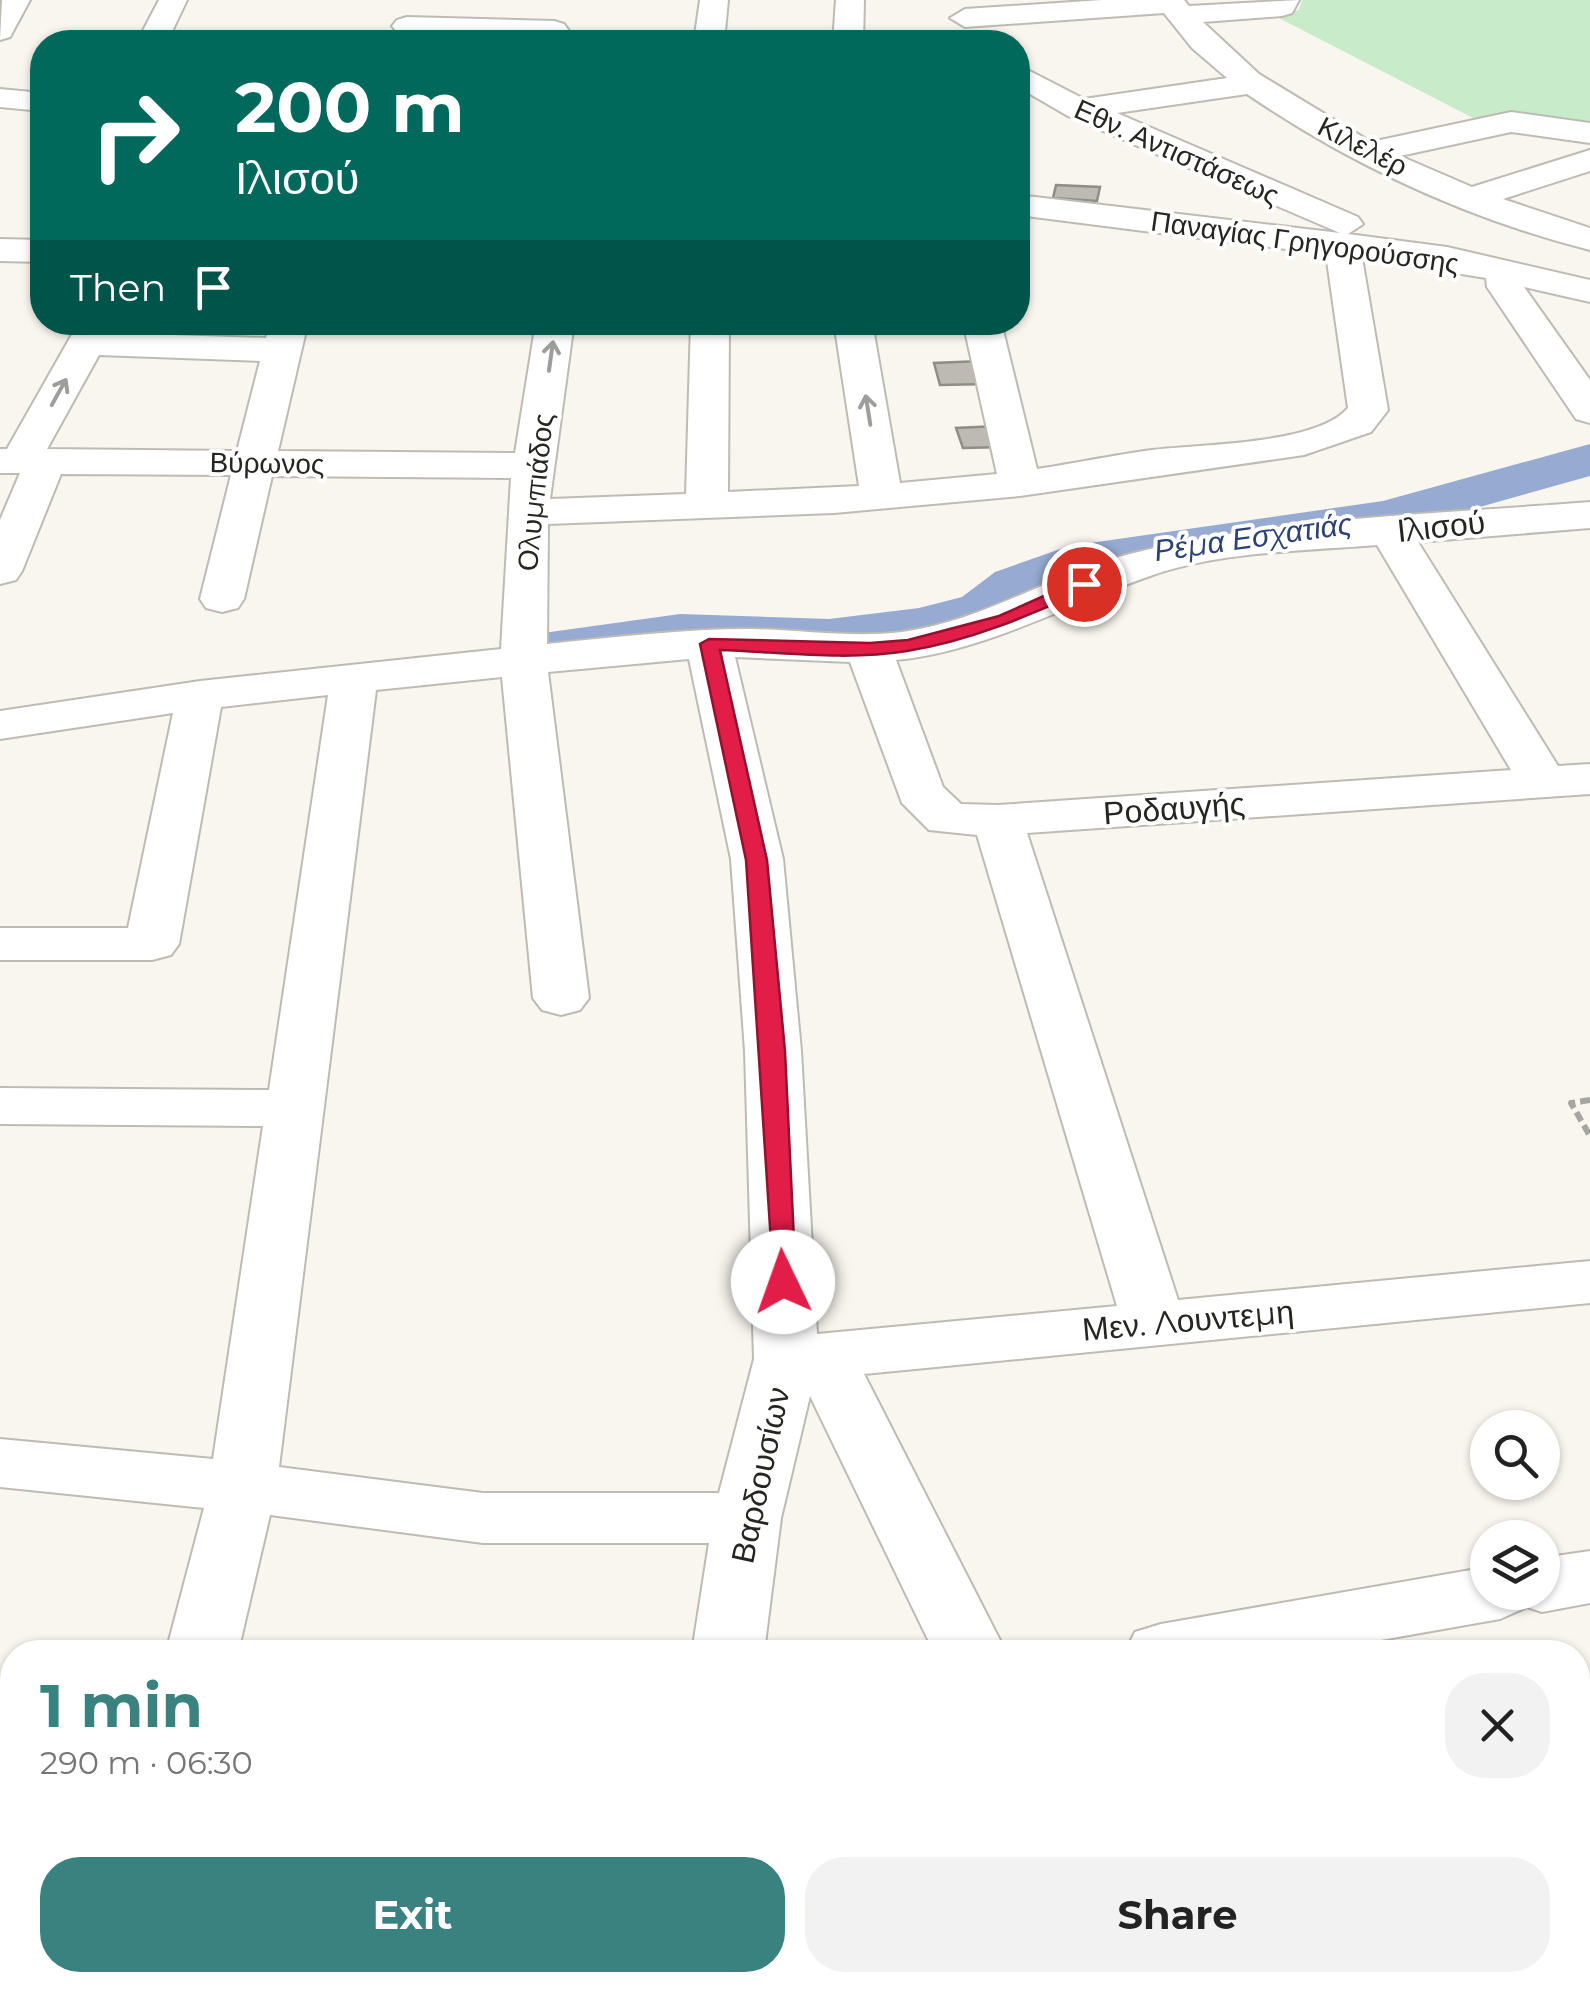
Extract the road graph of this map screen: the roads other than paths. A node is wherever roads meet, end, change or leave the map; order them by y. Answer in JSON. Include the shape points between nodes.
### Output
{"nodes":[{"id":1,"x":16,"y":0,"type":"edge"},
{"id":2,"x":173,"y":0,"type":"edge"},
{"id":3,"x":423,"y":0,"type":"edge"},
{"id":4,"x":714,"y":0,"type":"edge"},
{"id":5,"x":850,"y":0,"type":"edge"},
{"id":6,"x":1285,"y":0,"type":"edge"},
{"id":7,"x":1106,"y":4,"type":"edge"},
{"id":8,"x":1174,"y":6,"type":"edge"},
{"id":9,"x":965,"y":20,"type":"edge"},
{"id":10,"x":158,"y":30,"type":"edge"},
{"id":11,"x":405,"y":30,"type":"edge"},
{"id":12,"x":493,"y":30,"type":"edge"},
{"id":13,"x":554,"y":30,"type":"edge"},
{"id":14,"x":710,"y":30,"type":"edge"},
{"id":15,"x":849,"y":30,"type":"edge"},
{"id":16,"x":0,"y":31,"type":"edge"},
{"id":17,"x":1030,"y":81,"type":"edge"},
{"id":18,"x":1252,"y":84,"type":"junction"},
{"id":19,"x":1030,"y":100,"type":"edge"},
{"id":20,"x":2,"y":101,"type":"edge"},
{"id":21,"x":30,"y":102,"type":"edge"},
{"id":22,"x":1070,"y":105,"type":"junction"},
{"id":23,"x":1590,"y":132,"type":"edge"},
{"id":24,"x":1386,"y":159,"type":"junction"},
{"id":25,"x":1590,"y":160,"type":"edge"},
{"id":26,"x":1468,"y":199,"type":"junction"},
{"id":27,"x":1030,"y":206,"type":"edge"},
{"id":28,"x":1316,"y":208,"type":"junction"},
{"id":29,"x":1580,"y":229,"type":"edge"},
{"id":30,"x":0,"y":250,"type":"edge"},
{"id":31,"x":30,"y":251,"type":"edge"},
{"id":32,"x":1512,"y":274,"type":"junction"},
{"id":33,"x":1590,"y":291,"type":"edge"},
{"id":34,"x":91,"y":335,"type":"edge"},
{"id":35,"x":220,"y":335,"type":"edge"},
{"id":36,"x":554,"y":335,"type":"edge"},
{"id":37,"x":710,"y":335,"type":"edge"},
{"id":38,"x":856,"y":335,"type":"edge"},
{"id":39,"x":985,"y":335,"type":"edge"},
{"id":40,"x":284,"y":336,"type":"edge"},
{"id":41,"x":1590,"y":411,"type":"edge"},
{"id":42,"x":22,"y":461,"type":"edge"},
{"id":43,"x":256,"y":463,"type":"junction"},
{"id":44,"x":534,"y":466,"type":"junction"},
{"id":45,"x":1020,"y":484,"type":"junction"},
{"id":46,"x":882,"y":497,"type":"junction"},
{"id":47,"x":707,"y":505,"type":"junction"},
{"id":48,"x":527,"y":512,"type":"junction"},
{"id":49,"x":1590,"y":514,"type":"edge"},
{"id":50,"x":1390,"y":532,"type":"junction"},
{"id":51,"x":0,"y":571,"type":"edge"},
{"id":52,"x":222,"y":599,"type":"dead end"},
{"id":53,"x":709,"y":644,"type":"junction"},
{"id":54,"x":870,"y":649,"type":"junction"},
{"id":55,"x":524,"y":662,"type":"junction"},
{"id":56,"x":354,"y":678,"type":"junction"},
{"id":57,"x":200,"y":695,"type":"junction"},
{"id":58,"x":0,"y":725,"type":"edge"},
{"id":59,"x":1567,"y":780,"type":"edge"},
{"id":60,"x":998,"y":820,"type":"junction"},
{"id":61,"x":0,"y":944,"type":"edge"},
{"id":62,"x":561,"y":998,"type":"dead end"},
{"id":63,"x":0,"y":1106,"type":"edge"},
{"id":64,"x":295,"y":1108,"type":"junction"},
{"id":65,"x":1590,"y":1282,"type":"edge"},
{"id":66,"x":1154,"y":1324,"type":"junction"},
{"id":67,"x":804,"y":1357,"type":"junction"},
{"id":68,"x":0,"y":1462,"type":"edge"},
{"id":69,"x":243,"y":1487,"type":"junction"},
{"id":70,"x":747,"y":1518,"type":"junction"},
{"id":71,"x":1590,"y":1576,"type":"edge"},
{"id":72,"x":1560,"y":1582,"type":"edge"},
{"id":73,"x":1470,"y":1597,"type":"edge"},
{"id":74,"x":205,"y":1640,"type":"edge"},
{"id":75,"x":730,"y":1640,"type":"edge"},
{"id":76,"x":963,"y":1640,"type":"edge"},
{"id":77,"x":1230,"y":1640,"type":"edge"}],
"edges":[{"from":1,"to":16,"type":"street"},
{"from":2,"to":10,"type":"street"},
{"from":3,"to":11,"type":"street"},
{"from":4,"to":14,"type":"street"},
{"from":5,"to":15,"type":"street"},
{"from":6,"to":8,"type":"street","via":[[1265,11]]},
{"from":7,"to":8,"type":"street"},
{"from":7,"to":9,"type":"street"},
{"from":8,"to":18,"type":"street","name":"Κιλελέρ"},
{"from":12,"to":13,"type":"street"},
{"from":17,"to":22,"type":"street","name":"Εθν. Αντιστάσεως"},
{"from":18,"to":22,"type":"street"},
{"from":18,"to":24,"type":"street","name":"Κιλελέρ"},
{"from":19,"to":22,"type":"street"},
{"from":20,"to":21,"type":"street"},
{"from":22,"to":28,"type":"street","name":"Εθν. Αντιστάσεως"},
{"from":23,"to":24,"type":"street","name":"Παναγίας Γρηγορούσσης","via":[[1511,122]]},
{"from":24,"to":26,"type":"street","name":"Κιλελέρ"},
{"from":24,"to":28,"type":"street","name":"Παναγίας Γρηγορούσσης"},
{"from":25,"to":26,"type":"street"},
{"from":26,"to":29,"type":"street","name":"Κιλελέρ"},
{"from":27,"to":28,"type":"street","name":"Παναγίας Γρηγορούσσης","via":[[1221,229],[1264,226]]},
{"from":28,"to":32,"type":"street","name":"Παναγίας Γρηγορούσσης","via":[[1447,258]]},
{"from":28,"to":45,"type":"street","via":[[1368,410],[1359,422],[1290,448]]},
{"from":30,"to":31,"type":"street"},
{"from":32,"to":33,"type":"street","name":"Παναγίας Γρηγορούσσης"},
{"from":32,"to":41,"type":"street","via":[[1503,280],[1505,287]]},
{"from":42,"to":34,"type":"street","one_way":true},
{"from":35,"to":40,"type":"street"},
{"from":44,"to":36,"type":"street","name":"Ολυμπιάδος","one_way":true},
{"from":37,"to":47,"type":"street"},
{"from":46,"to":38,"type":"street","one_way":true},
{"from":39,"to":45,"type":"street"},
{"from":40,"to":43,"type":"street"},
{"from":42,"to":43,"type":"street","name":"Βύρωνος"},
{"from":42,"to":51,"type":"street"},
{"from":43,"to":44,"type":"street","name":"Βύρωνος"},
{"from":43,"to":52,"type":"street"},
{"from":44,"to":48,"type":"street","name":"Ολυμπιάδος"},
{"from":45,"to":46,"type":"street"},
{"from":46,"to":47,"type":"street"},
{"from":47,"to":48,"type":"street"},
{"from":48,"to":55,"type":"street","name":"Ολυμπιάδος"},
{"from":49,"to":50,"type":"street","name":"Ιλισού"},
{"from":50,"to":54,"type":"street","name":"Ιλισού","via":[[1290,539],[1141,564],[1006,620]]},
{"from":50,"to":59,"type":"street"},
{"from":53,"to":54,"type":"street","name":"Ιλισού"},
{"from":53,"to":55,"type":"street","name":"Ιλισού"},
{"from":53,"to":67,"type":"street","name":"Βαρδουσίων","via":[[757,860]]},
{"from":54,"to":60,"type":"street","name":"Ροδαυγής","via":[[920,792],[947,819]]},
{"from":55,"to":56,"type":"street","name":"Ιλισού"},
{"from":55,"to":62,"type":"street","name":"Ολυμπιάδος"},
{"from":56,"to":57,"type":"street","name":"Ιλισού"},
{"from":56,"to":64,"type":"street"},
{"from":57,"to":58,"type":"street","name":"Ιλισού"},
{"from":57,"to":61,"type":"street","via":[[152,944]]},
{"from":59,"to":60,"type":"street","name":"Ροδαυγής"},
{"from":60,"to":66,"type":"street"},
{"from":63,"to":64,"type":"street"},
{"from":64,"to":69,"type":"street"},
{"from":65,"to":66,"type":"street","name":"Μεν. Λουντεμη"},
{"from":66,"to":67,"type":"street","name":"Μεν. Λουντεμη"},
{"from":67,"to":70,"type":"street","name":"Βαρδουσίων"},
{"from":67,"to":76,"type":"street"},
{"from":68,"to":69,"type":"street"},
{"from":69,"to":70,"type":"street","via":[[484,1518]]},
{"from":69,"to":74,"type":"street"},
{"from":70,"to":75,"type":"street","name":"Βαρδουσίων"},
{"from":71,"to":72,"type":"street"},
{"from":73,"to":77,"type":"street"}]}
